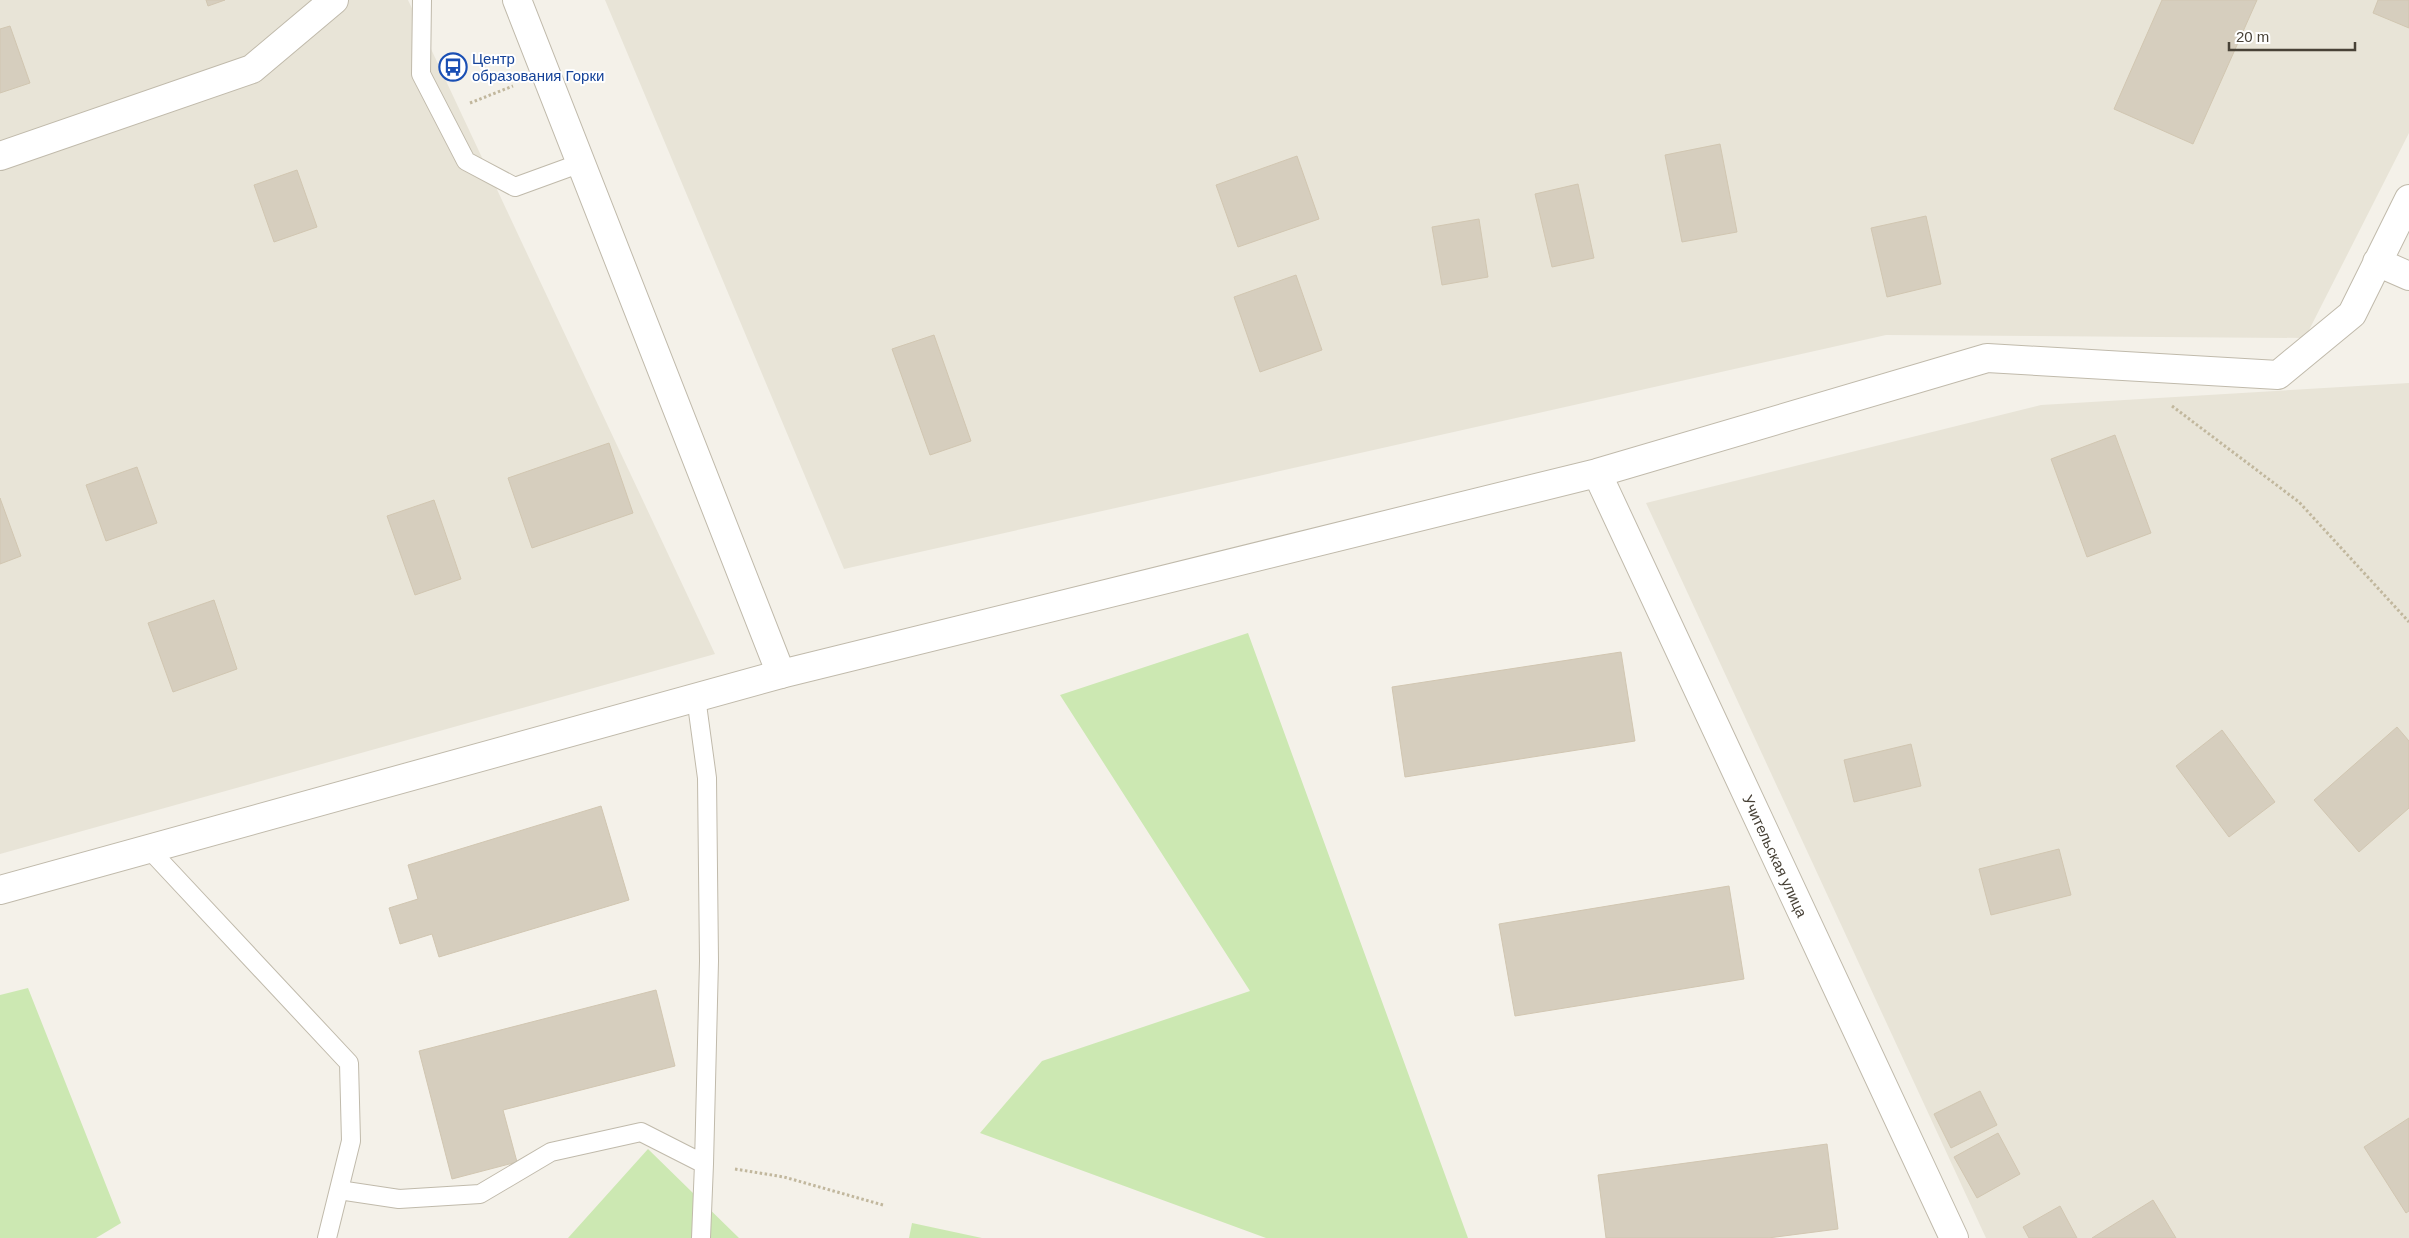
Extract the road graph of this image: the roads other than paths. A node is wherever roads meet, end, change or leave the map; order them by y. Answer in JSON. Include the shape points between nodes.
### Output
{"nodes":[{"id":1,"x":334,"y":0,"type":"edge"},
{"id":2,"x":422,"y":0,"type":"edge"},
{"id":3,"x":517,"y":0,"type":"edge"},
{"id":4,"x":0,"y":156,"type":"edge"},
{"id":5,"x":581,"y":163,"type":"junction"},
{"id":6,"x":2409,"y":199,"type":"edge"},
{"id":7,"x":2377,"y":262,"type":"junction"},
{"id":8,"x":2409,"y":276,"type":"edge"},
{"id":9,"x":1596,"y":473,"type":"junction"},
{"id":10,"x":781,"y":674,"type":"junction"},
{"id":11,"x":696,"y":697,"type":"junction"},
{"id":12,"x":149,"y":849,"type":"junction"},
{"id":13,"x":0,"y":890,"type":"edge"},
{"id":14,"x":704,"y":1164,"type":"junction"},
{"id":15,"x":339,"y":1190,"type":"junction"},
{"id":16,"x":328,"y":1238,"type":"edge"},
{"id":17,"x":701,"y":1238,"type":"edge"},
{"id":18,"x":1954,"y":1238,"type":"edge"}],
"edges":[{"from":1,"to":4,"type":"street","via":[[252,69]]},
{"from":2,"to":5,"type":"lane","via":[[421,74],[466,162],[515,187]]},
{"from":3,"to":5,"type":"street"},
{"from":5,"to":10,"type":"street"},
{"from":6,"to":7,"type":"street"},
{"from":7,"to":8,"type":"street"},
{"from":7,"to":9,"type":"street","via":[[2352,314],[2278,375],[1987,358]]},
{"from":9,"to":10,"type":"street"},
{"from":9,"to":18,"type":"street","name":"Учительская улица"},
{"from":10,"to":11,"type":"street"},
{"from":11,"to":12,"type":"street"},
{"from":11,"to":14,"type":"lane","via":[[707,778],[709,961]]},
{"from":12,"to":13,"type":"street"},
{"from":12,"to":15,"type":"lane","via":[[350,1063],[351,1141]]},
{"from":14,"to":15,"type":"lane","via":[[641,1132],[551,1152],[480,1194],[399,1199]]},
{"from":14,"to":17,"type":"lane"},
{"from":15,"to":16,"type":"lane"}]}
